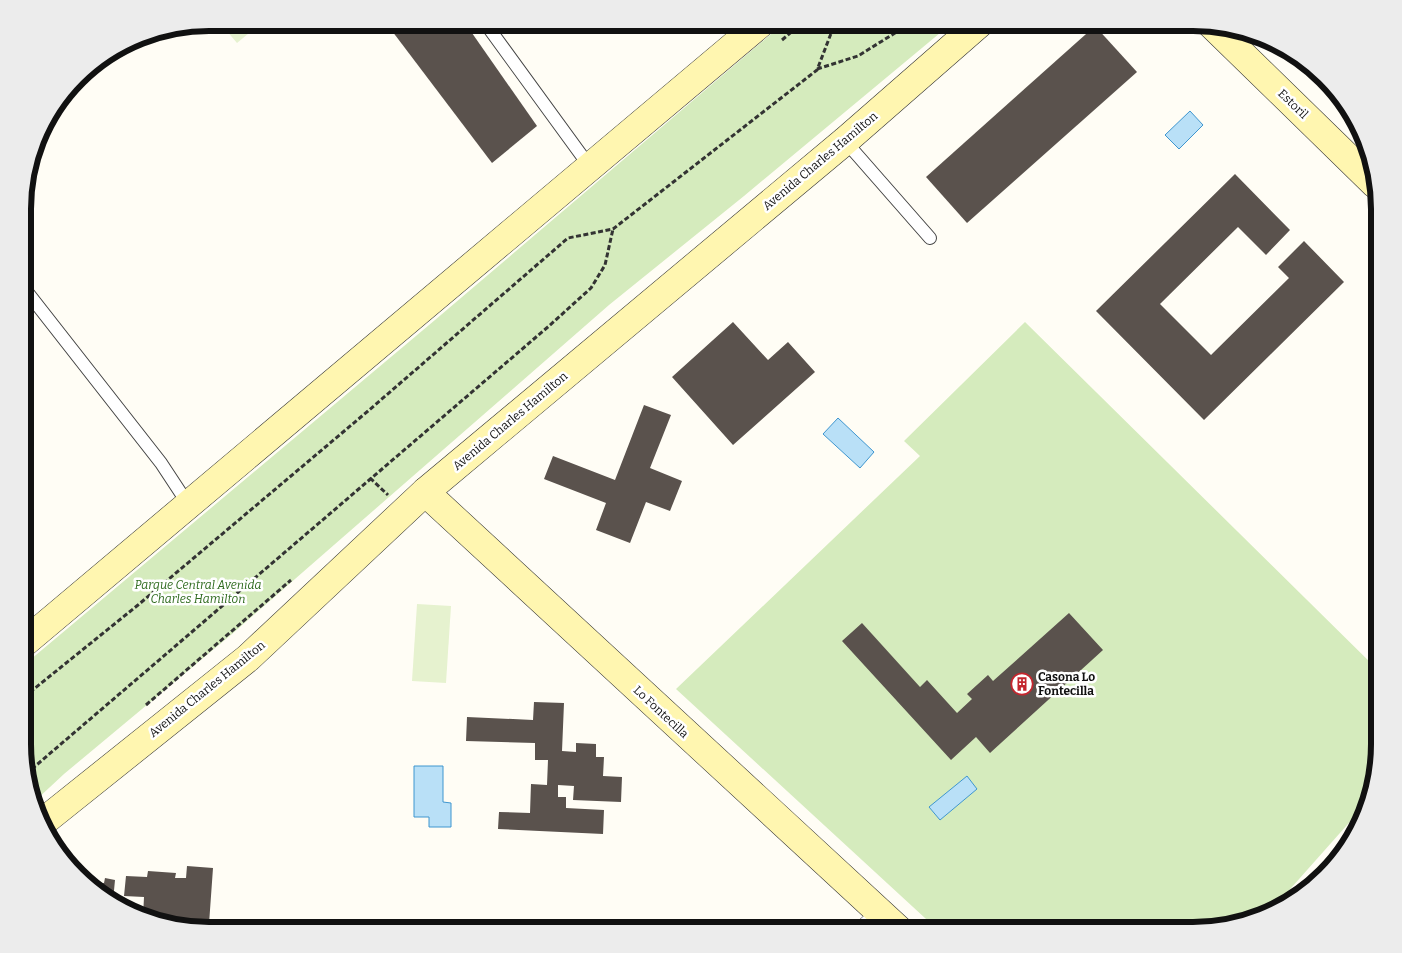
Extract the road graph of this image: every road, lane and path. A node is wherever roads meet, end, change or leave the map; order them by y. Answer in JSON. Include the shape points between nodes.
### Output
{"nodes":[{"id":1,"x":491,"y":31,"type":"edge"},
{"id":2,"x":752,"y":31,"type":"edge"},
{"id":3,"x":832,"y":31,"type":"edge"},
{"id":4,"x":898,"y":31,"type":"edge"},
{"id":5,"x":971,"y":31,"type":"edge"},
{"id":6,"x":1221,"y":34,"type":"edge"},
{"id":7,"x":816,"y":70,"type":"junction"},
{"id":8,"x":845,"y":141,"type":"junction"},
{"id":9,"x":590,"y":167,"type":"junction"},
{"id":10,"x":1367,"y":176,"type":"edge"},
{"id":11,"x":613,"y":229,"type":"junction"},
{"id":12,"x":930,"y":238,"type":"dead end"},
{"id":13,"x":31,"y":297,"type":"edge"},
{"id":14,"x":425,"y":492,"type":"junction"},
{"id":15,"x":188,"y":504,"type":"junction"},
{"id":16,"x":32,"y":635,"type":"edge"},
{"id":17,"x":32,"y":691,"type":"edge"},
{"id":18,"x":33,"y":768,"type":"edge"},
{"id":19,"x":48,"y":818,"type":"edge"},
{"id":20,"x":879,"y":922,"type":"edge"}],
"edges":[{"from":1,"to":9,"type":"lane"},
{"from":2,"to":9,"type":"main road"},
{"from":3,"to":7,"type":"path"},
{"from":4,"to":7,"type":"path","via":[[858,56]]},
{"from":5,"to":8,"type":"main road","name":"Avenida Charles Hamilton"},
{"from":6,"to":10,"type":"main road","name":"Estoril"},
{"from":7,"to":11,"type":"path"},
{"from":8,"to":12,"type":"lane"},
{"from":8,"to":14,"type":"main road","name":"Avenida Charles Hamilton"},
{"from":9,"to":15,"type":"main road"},
{"from":11,"to":17,"type":"path","via":[[568,238],[353,424]]},
{"from":11,"to":18,"type":"path","via":[[605,265],[590,288]]},
{"from":13,"to":15,"type":"lane","via":[[155,456]]},
{"from":14,"to":19,"type":"main road","name":"Avenida Charles Hamilton","via":[[248,658]]},
{"from":14,"to":20,"type":"main road","name":"Lo Fontecilla"},
{"from":15,"to":16,"type":"main road"}]}
